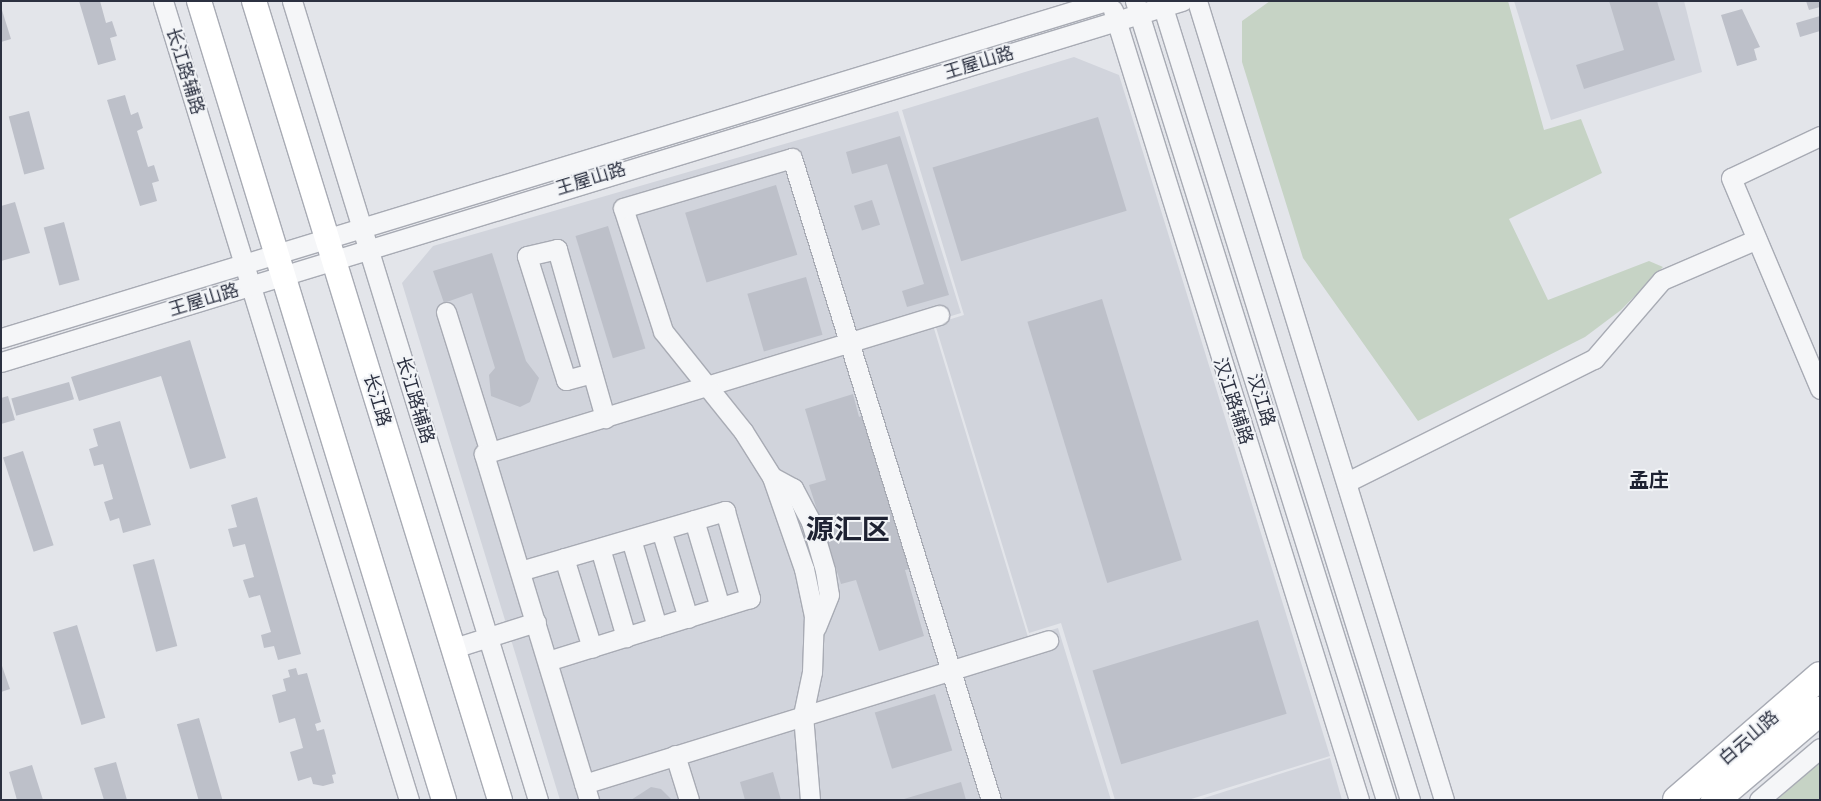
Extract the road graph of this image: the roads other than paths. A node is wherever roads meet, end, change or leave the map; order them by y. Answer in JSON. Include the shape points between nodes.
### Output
{"nodes":[{"id":1,"x":164,"y":1,"type":"edge"},
{"id":2,"x":199,"y":1,"type":"edge"},
{"id":3,"x":254,"y":1,"type":"edge"},
{"id":4,"x":292,"y":1,"type":"edge"},
{"id":5,"x":1106,"y":1,"type":"edge"},
{"id":6,"x":1111,"y":1,"type":"edge"},
{"id":7,"x":1182,"y":1,"type":"edge"},
{"id":8,"x":1196,"y":1,"type":"edge"},
{"id":9,"x":1162,"y":4,"type":"edge"},
{"id":10,"x":1137,"y":8,"type":"edge"},
{"id":11,"x":1117,"y":21,"type":"junction"},
{"id":12,"x":1820,"y":136,"type":"edge"},
{"id":13,"x":362,"y":229,"type":"junction"},
{"id":14,"x":1757,"y":239,"type":"junction"},
{"id":15,"x":368,"y":248,"type":"junction"},
{"id":16,"x":331,"y":250,"type":"junction"},
{"id":17,"x":246,"y":265,"type":"junction"},
{"id":18,"x":281,"y":265,"type":"junction"},
{"id":19,"x":252,"y":285,"type":"junction"},
{"id":20,"x":446,"y":312,"type":"dead end"},
{"id":21,"x":939,"y":315,"type":"dead end"},
{"id":22,"x":1,"y":338,"type":"edge"},
{"id":23,"x":849,"y":343,"type":"junction"},
{"id":24,"x":1,"y":362,"type":"edge"},
{"id":25,"x":592,"y":373,"type":"junction"},
{"id":26,"x":709,"y":386,"type":"junction"},
{"id":27,"x":1820,"y":389,"type":"edge"},
{"id":28,"x":605,"y":418,"type":"junction"},
{"id":29,"x":490,"y":452,"type":"junction"},
{"id":30,"x":1346,"y":482,"type":"junction"},
{"id":31,"x":694,"y":520,"type":"junction"},
{"id":32,"x":661,"y":530,"type":"junction"},
{"id":33,"x":630,"y":539,"type":"junction"},
{"id":34,"x":600,"y":548,"type":"junction"},
{"id":35,"x":564,"y":558,"type":"junction"},
{"id":36,"x":520,"y":572,"type":"junction"},
{"id":37,"x":720,"y":607,"type":"junction"},
{"id":38,"x":688,"y":618,"type":"junction"},
{"id":39,"x":536,"y":622,"type":"junction"},
{"id":40,"x":657,"y":627,"type":"junction"},
{"id":41,"x":626,"y":637,"type":"junction"},
{"id":42,"x":489,"y":638,"type":"junction"},
{"id":43,"x":1048,"y":640,"type":"dead end"},
{"id":44,"x":454,"y":648,"type":"junction"},
{"id":45,"x":592,"y":648,"type":"junction"},
{"id":46,"x":548,"y":661,"type":"junction"},
{"id":47,"x":949,"y":670,"type":"junction"},
{"id":48,"x":1820,"y":676,"type":"edge"},
{"id":49,"x":1820,"y":711,"type":"edge"},
{"id":50,"x":804,"y":715,"type":"junction"},
{"id":51,"x":1798,"y":730,"type":"junction"},
{"id":52,"x":1819,"y":750,"type":"edge"},
{"id":53,"x":676,"y":755,"type":"junction"},
{"id":54,"x":587,"y":792,"type":"edge"},
{"id":55,"x":409,"y":800,"type":"edge"},
{"id":56,"x":444,"y":800,"type":"edge"},
{"id":57,"x":500,"y":800,"type":"edge"},
{"id":58,"x":538,"y":800,"type":"edge"},
{"id":59,"x":689,"y":800,"type":"edge"},
{"id":60,"x":810,"y":800,"type":"edge"},
{"id":61,"x":991,"y":800,"type":"edge"},
{"id":62,"x":1359,"y":800,"type":"edge"},
{"id":63,"x":1386,"y":800,"type":"edge"},
{"id":64,"x":1410,"y":800,"type":"edge"},
{"id":65,"x":1444,"y":800,"type":"edge"},
{"id":66,"x":1677,"y":800,"type":"edge"},
{"id":67,"x":1715,"y":800,"type":"edge"},
{"id":68,"x":1759,"y":800,"type":"edge"}],
"edges":[{"from":1,"to":17,"type":"street","name":"长江路辅路"},
{"from":2,"to":18,"type":"main road"},
{"from":3,"to":16,"type":"main road","name":"长江路"},
{"from":4,"to":13,"type":"street","name":"长江路辅路"},
{"from":5,"to":13,"type":"street","name":"王屋山路"},
{"from":6,"to":11,"type":"street","name":"汉江路辅路"},
{"from":7,"to":9,"type":"street","name":"王屋山路"},
{"from":8,"to":30,"type":"street"},
{"from":9,"to":10,"type":"street","name":"王屋山路"},
{"from":9,"to":64,"type":"street","name":"汉江路"},
{"from":10,"to":11,"type":"street","name":"王屋山路"},
{"from":10,"to":63,"type":"street","name":"汉江路"},
{"from":11,"to":15,"type":"street","name":"王屋山路"},
{"from":11,"to":62,"type":"street","name":"汉江路辅路"},
{"from":12,"to":14,"type":"street","via":[[1731,178]]},
{"from":13,"to":15,"type":"street","name":"长江路辅路"},
{"from":13,"to":16,"type":"street","name":"王屋山路"},
{"from":14,"to":27,"type":"street"},
{"from":14,"to":30,"type":"street","via":[[1662,280],[1594,358]]},
{"from":15,"to":16,"type":"street","name":"王屋山路"},
{"from":15,"to":42,"type":"street","name":"长江路辅路"},
{"from":16,"to":18,"type":"street","name":"王屋山路"},
{"from":16,"to":44,"type":"main road","name":"长江路"},
{"from":17,"to":18,"type":"street","name":"王屋山路"},
{"from":17,"to":19,"type":"street","name":"长江路辅路"},
{"from":17,"to":22,"type":"street","name":"王屋山路"},
{"from":18,"to":19,"type":"street","name":"王屋山路"},
{"from":18,"to":56,"type":"main road"},
{"from":19,"to":24,"type":"street","name":"王屋山路"},
{"from":19,"to":55,"type":"street","name":"长江路辅路"},
{"from":20,"to":29,"type":"street"},
{"from":21,"to":23,"type":"street"},
{"from":23,"to":26,"type":"street"},
{"from":23,"to":26,"type":"street","via":[[792,158],[624,208],[663,331]]},
{"from":23,"to":47,"type":"street"},
{"from":25,"to":25,"type":"street","via":[[557,249],[527,256],[566,380]]},
{"from":25,"to":28,"type":"street"},
{"from":26,"to":28,"type":"street"},
{"from":26,"to":50,"type":"street","via":[[772,477],[804,569],[814,634]]},
{"from":28,"to":29,"type":"street"},
{"from":29,"to":36,"type":"street","via":[[484,454]]},
{"from":30,"to":65,"type":"street"},
{"from":31,"to":32,"type":"street"},
{"from":31,"to":37,"type":"street"},
{"from":31,"to":37,"type":"street","via":[[725,511],[750,598]]},
{"from":32,"to":33,"type":"street"},
{"from":32,"to":38,"type":"street"},
{"from":33,"to":34,"type":"street"},
{"from":33,"to":40,"type":"street"},
{"from":34,"to":35,"type":"street"},
{"from":34,"to":41,"type":"street"},
{"from":35,"to":36,"type":"street"},
{"from":35,"to":45,"type":"street"},
{"from":36,"to":39,"type":"street"},
{"from":37,"to":38,"type":"street"},
{"from":38,"to":40,"type":"street"},
{"from":39,"to":42,"type":"street"},
{"from":39,"to":46,"type":"street"},
{"from":40,"to":41,"type":"street"},
{"from":41,"to":45,"type":"street"},
{"from":42,"to":44,"type":"street"},
{"from":42,"to":58,"type":"street","name":"长江路辅路"},
{"from":43,"to":47,"type":"street"},
{"from":44,"to":57,"type":"main road","name":"长江路"},
{"from":45,"to":46,"type":"street"},
{"from":46,"to":54,"type":"street"},
{"from":47,"to":50,"type":"street"},
{"from":47,"to":61,"type":"street"},
{"from":48,"to":66,"type":"highway","name":"白云山路"},
{"from":49,"to":51,"type":"highway","name":"白云山路"},
{"from":50,"to":53,"type":"street"},
{"from":50,"to":60,"type":"street"},
{"from":51,"to":52,"type":"street"},
{"from":51,"to":67,"type":"highway","name":"白云山路"},
{"from":52,"to":68,"type":"street"},
{"from":53,"to":54,"type":"street"},
{"from":53,"to":59,"type":"street"}]}
